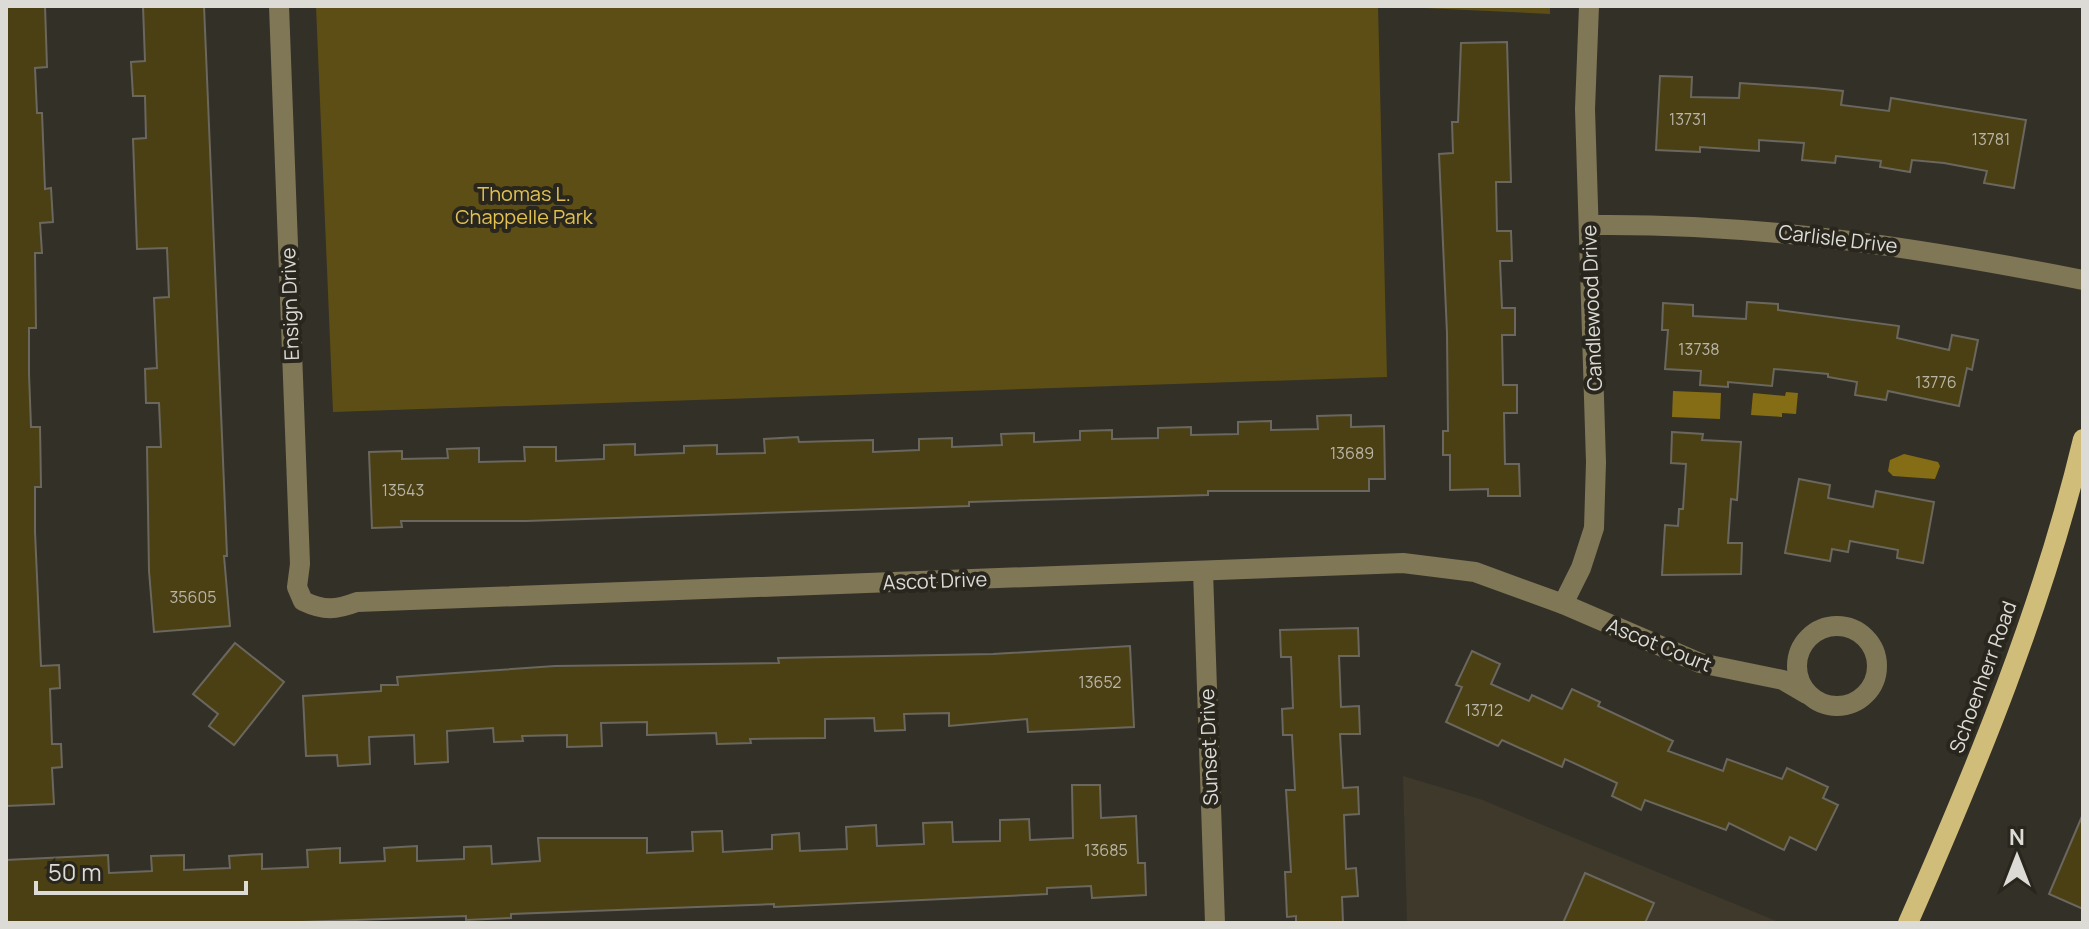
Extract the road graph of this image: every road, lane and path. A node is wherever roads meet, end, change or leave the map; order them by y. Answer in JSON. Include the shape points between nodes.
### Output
{"nodes":[{"id":1,"x":279,"y":6,"type":"edge"},
{"id":2,"x":1589,"y":6,"type":"edge"},
{"id":3,"x":1590,"y":225,"type":"junction"},
{"id":4,"x":2083,"y":280,"type":"edge"},
{"id":5,"x":2083,"y":439,"type":"edge"},
{"id":6,"x":1203,"y":571,"type":"junction"},
{"id":7,"x":303,"y":601,"type":"joint"},
{"id":8,"x":1563,"y":604,"type":"junction"},
{"id":9,"x":1797,"y":657,"type":"junction"},
{"id":10,"x":1759,"y":674,"type":"junction"},
{"id":11,"x":1807,"y":694,"type":"junction"},
{"id":12,"x":1215,"y":923,"type":"edge"},
{"id":13,"x":1908,"y":923,"type":"edge"}],
"edges":[{"from":1,"to":7,"type":"street","name":"Ensign Drive","via":[[297,587]]},
{"from":2,"to":3,"type":"street","name":"Candlewood Drive","via":[[1585,109]]},
{"from":3,"to":4,"type":"street","name":"Carlisle Drive","via":[[1700,225],[1840,237]]},
{"from":3,"to":8,"type":"street","name":"Candlewood Drive","via":[[1594,528]]},
{"from":5,"to":13,"type":"main road","name":"Schoenherr Road","via":[[2050,562],[2014,667]]},
{"from":6,"to":7,"type":"street","name":"Ascot Drive","via":[[357,602],[336,610]]},
{"from":6,"to":8,"type":"street","name":"Ascot Drive","via":[[1403,563],[1451,567]]},
{"from":6,"to":12,"type":"street","name":"Sunset Drive"},
{"from":8,"to":10,"type":"street","name":"Ascot Court","via":[[1700,663]]},
{"from":9,"to":10,"type":"street","name":"Ascot Court"},
{"from":9,"to":11,"type":"street","via":[[1799,682]]},
{"from":9,"to":11,"type":"street","name":"Ascot Court","via":[[1810,635],[1833,625],[1858,631],[1874,651],[1875,678],[1859,700],[1832,706]]},
{"from":10,"to":11,"type":"street","name":"Ascot Court"}]}
